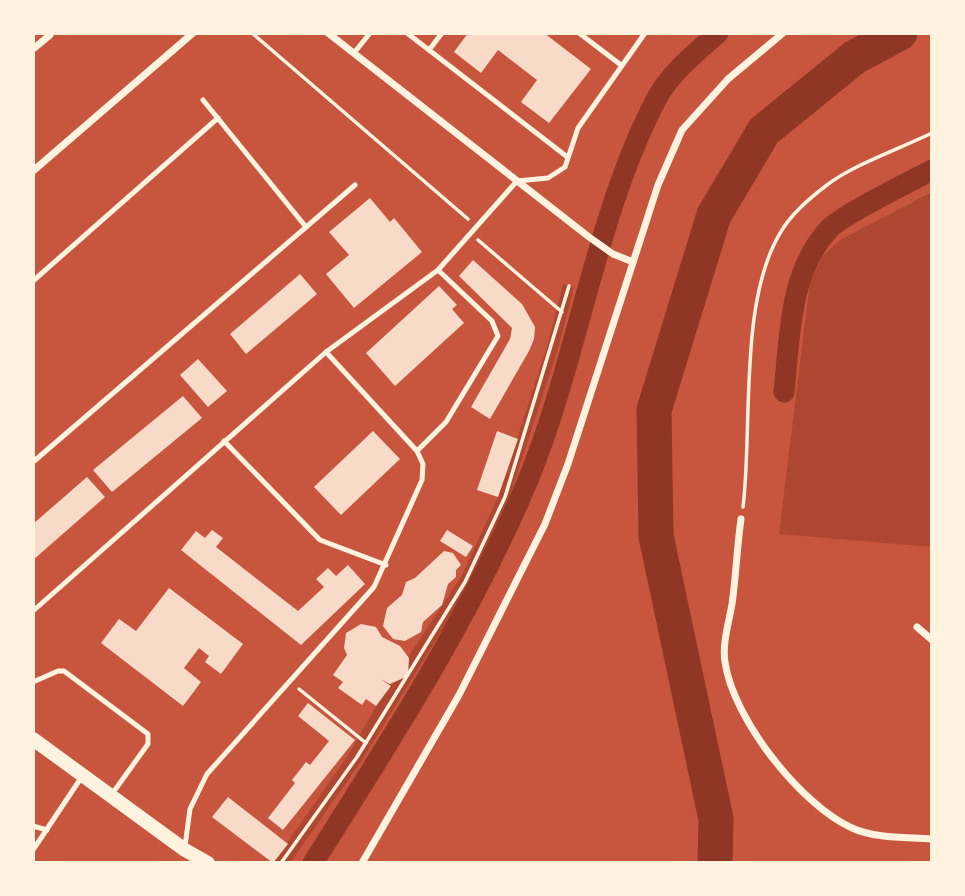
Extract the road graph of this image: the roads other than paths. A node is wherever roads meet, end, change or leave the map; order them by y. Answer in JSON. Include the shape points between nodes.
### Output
{"nodes":[{"id":1,"x":193,"y":33,"type":"edge"},
{"id":2,"x":328,"y":33,"type":"edge"},
{"id":3,"x":370,"y":33,"type":"edge"},
{"id":4,"x":407,"y":33,"type":"edge"},
{"id":5,"x":442,"y":33,"type":"edge"},
{"id":6,"x":579,"y":33,"type":"edge"},
{"id":7,"x":645,"y":33,"type":"edge"},
{"id":8,"x":783,"y":33,"type":"edge"},
{"id":9,"x":50,"y":35,"type":"edge"},
{"id":10,"x":33,"y":49,"type":"edge"},
{"id":11,"x":429,"y":50,"type":"junction"},
{"id":12,"x":354,"y":53,"type":"junction"},
{"id":13,"x":621,"y":65,"type":"junction"},
{"id":14,"x":203,"y":100,"type":"dead end"},
{"id":15,"x":218,"y":118,"type":"junction"},
{"id":16,"x":566,"y":156,"type":"junction"},
{"id":17,"x":33,"y":170,"type":"edge"},
{"id":18,"x":517,"y":181,"type":"junction"},
{"id":19,"x":355,"y":185,"type":"dead end"},
{"id":20,"x":306,"y":227,"type":"junction"},
{"id":21,"x":633,"y":262,"type":"junction"},
{"id":22,"x":438,"y":270,"type":"junction"},
{"id":23,"x":33,"y":281,"type":"edge"},
{"id":24,"x":326,"y":352,"type":"junction"},
{"id":25,"x":225,"y":441,"type":"junction"},
{"id":26,"x":417,"y":451,"type":"junction"},
{"id":27,"x":33,"y":461,"type":"edge"},
{"id":28,"x":741,"y":519,"type":"road end"},
{"id":29,"x":386,"y":565,"type":"junction"},
{"id":30,"x":33,"y":611,"type":"edge"},
{"id":31,"x":917,"y":627,"type":"dead end"},
{"id":32,"x":932,"y":640,"type":"edge"},
{"id":33,"x":33,"y":682,"type":"edge"},
{"id":34,"x":33,"y":739,"type":"edge"},
{"id":35,"x":82,"y":775,"type":"junction"},
{"id":36,"x":111,"y":796,"type":"junction"},
{"id":37,"x":33,"y":826,"type":"edge"},
{"id":38,"x":47,"y":830,"type":"junction"},
{"id":39,"x":932,"y":839,"type":"edge"},
{"id":40,"x":33,"y":850,"type":"edge"},
{"id":41,"x":185,"y":850,"type":"junction"},
{"id":42,"x":196,"y":863,"type":"edge"},
{"id":43,"x":208,"y":863,"type":"edge"},
{"id":44,"x":362,"y":863,"type":"edge"}],
"edges":[{"from":1,"to":17,"type":"street"},
{"from":2,"to":12,"type":"street"},
{"from":3,"to":12,"type":"lane"},
{"from":4,"to":11,"type":"lane"},
{"from":5,"to":11,"type":"lane"},
{"from":6,"to":13,"type":"lane"},
{"from":7,"to":13,"type":"lane"},
{"from":8,"to":21,"type":"street","via":[[727,79],[682,130]]},
{"from":9,"to":10,"type":"street"},
{"from":11,"to":16,"type":"lane"},
{"from":12,"to":18,"type":"street"},
{"from":13,"to":16,"type":"lane","via":[[578,128]]},
{"from":14,"to":15,"type":"lane"},
{"from":15,"to":20,"type":"lane"},
{"from":15,"to":23,"type":"lane"},
{"from":16,"to":18,"type":"lane","via":[[565,167],[548,178]]},
{"from":18,"to":21,"type":"street","via":[[613,254]]},
{"from":18,"to":22,"type":"lane"},
{"from":19,"to":20,"type":"lane"},
{"from":20,"to":27,"type":"lane"},
{"from":21,"to":44,"type":"street","via":[[545,524],[464,686]]},
{"from":22,"to":24,"type":"lane"},
{"from":22,"to":26,"type":"lane","via":[[492,321],[498,336],[446,422]]},
{"from":24,"to":25,"type":"lane"},
{"from":24,"to":26,"type":"lane"},
{"from":25,"to":29,"type":"lane","via":[[320,540]]},
{"from":25,"to":30,"type":"lane"},
{"from":26,"to":29,"type":"lane","via":[[423,464],[422,480]]},
{"from":28,"to":39,"type":"street","via":[[725,663],[761,742],[793,783],[852,828]]},
{"from":29,"to":41,"type":"lane","via":[[374,587],[197,789]]},
{"from":31,"to":32,"type":"street"},
{"from":33,"to":36,"type":"lane","via":[[64,671],[148,734],[148,744]]},
{"from":34,"to":35,"type":"main road"},
{"from":35,"to":36,"type":"main road"},
{"from":35,"to":38,"type":"lane"},
{"from":36,"to":41,"type":"main road"},
{"from":37,"to":38,"type":"lane"},
{"from":38,"to":40,"type":"lane"},
{"from":41,"to":42,"type":"main road"},
{"from":41,"to":43,"type":"main road"}]}
